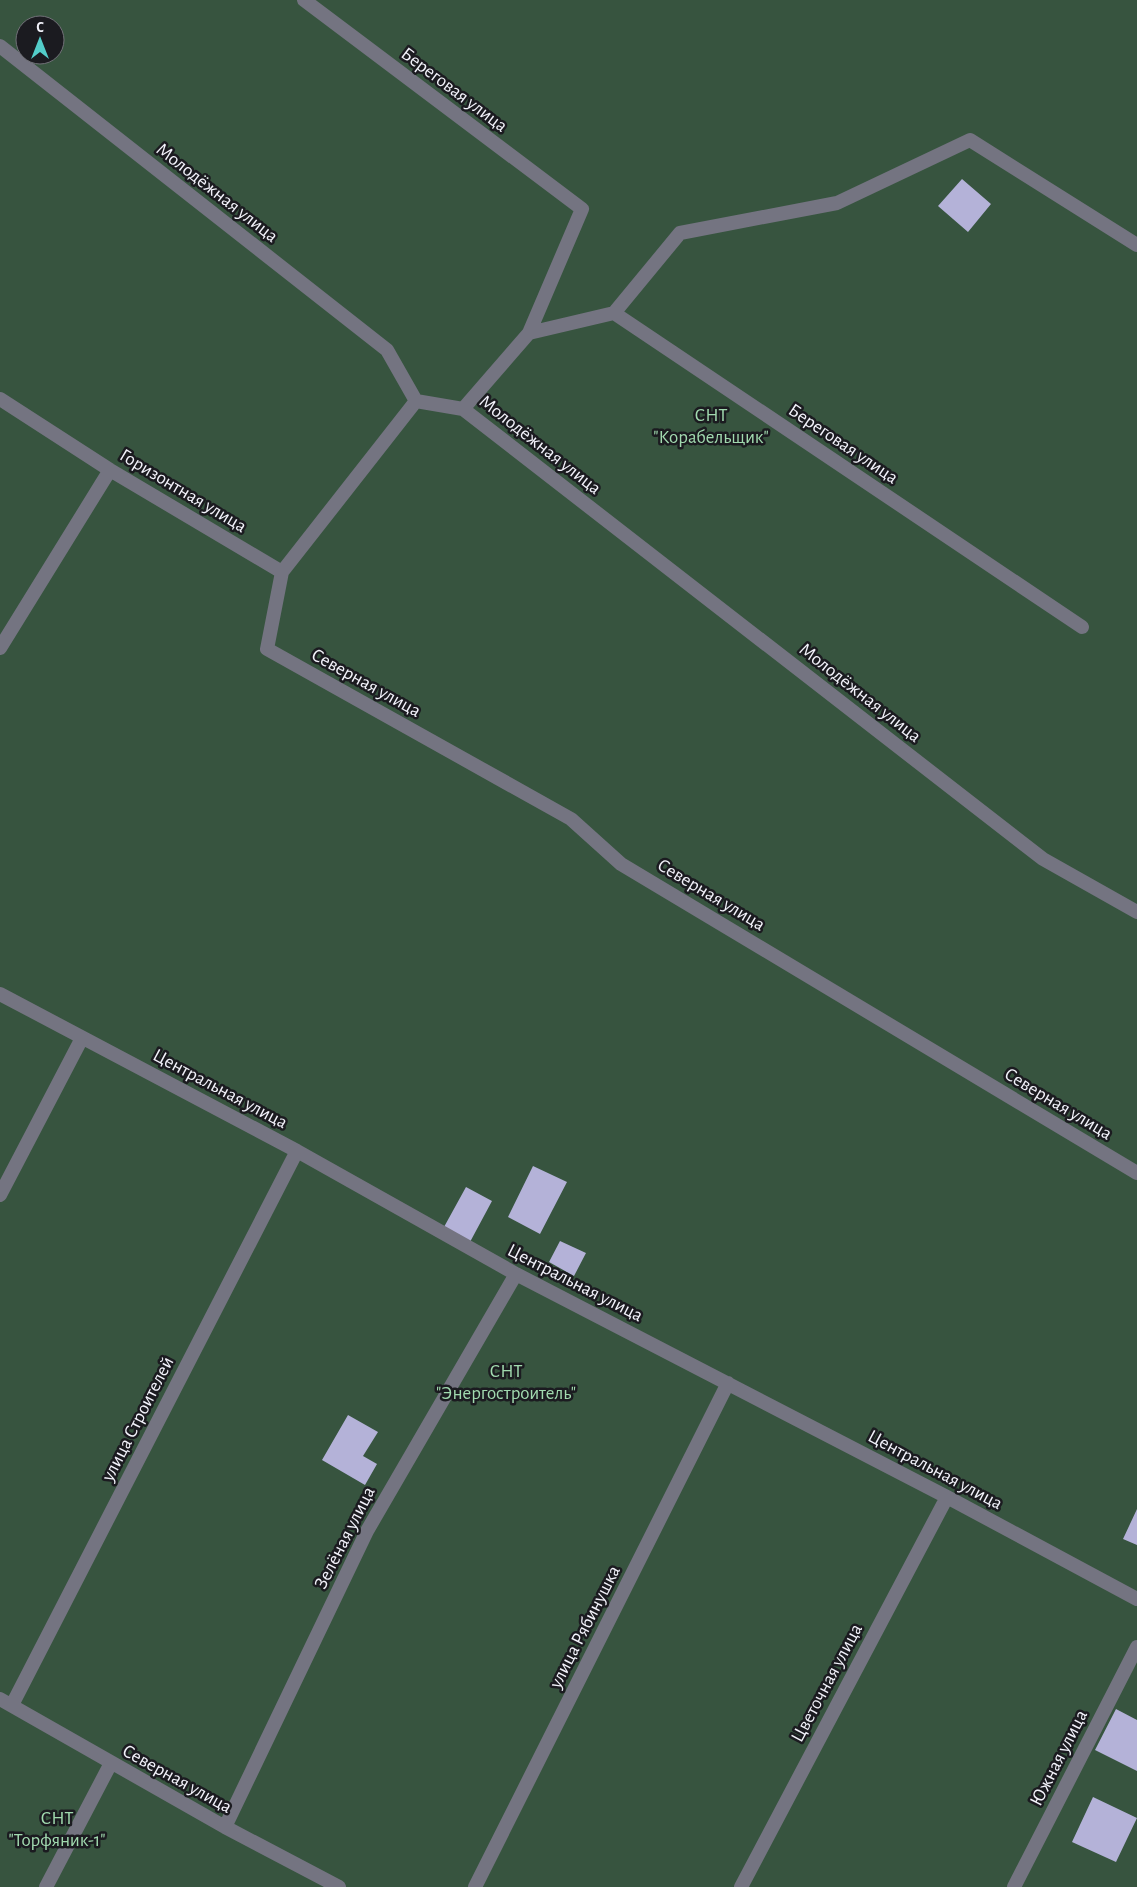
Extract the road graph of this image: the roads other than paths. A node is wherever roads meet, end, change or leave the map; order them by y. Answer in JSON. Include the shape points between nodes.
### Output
{"nodes":[{"id":1,"x":304,"y":0,"type":"edge"},
{"id":2,"x":0,"y":46,"type":"edge"},
{"id":3,"x":1137,"y":245,"type":"edge"},
{"id":4,"x":614,"y":313,"type":"junction"},
{"id":5,"x":529,"y":333,"type":"junction"},
{"id":6,"x":0,"y":399,"type":"edge"},
{"id":7,"x":416,"y":401,"type":"junction"},
{"id":8,"x":463,"y":408,"type":"junction"},
{"id":9,"x":110,"y":470,"type":"junction"},
{"id":10,"x":282,"y":572,"type":"junction"},
{"id":11,"x":1082,"y":627,"type":"dead end"},
{"id":12,"x":0,"y":648,"type":"edge"},
{"id":13,"x":1137,"y":912,"type":"edge"},
{"id":14,"x":0,"y":994,"type":"edge"},
{"id":15,"x":82,"y":1038,"type":"junction"},
{"id":16,"x":297,"y":1150,"type":"junction"},
{"id":17,"x":1137,"y":1172,"type":"edge"},
{"id":18,"x":0,"y":1195,"type":"edge"},
{"id":19,"x":516,"y":1274,"type":"junction"},
{"id":20,"x":728,"y":1383,"type":"junction"},
{"id":21,"x":947,"y":1496,"type":"junction"},
{"id":22,"x":1137,"y":1599,"type":"edge"},
{"id":23,"x":1137,"y":1647,"type":"edge"},
{"id":24,"x":6,"y":1702,"type":"edge"},
{"id":25,"x":111,"y":1763,"type":"junction"},
{"id":26,"x":225,"y":1828,"type":"junction"},
{"id":27,"x":46,"y":1887,"type":"edge"},
{"id":28,"x":339,"y":1887,"type":"edge"},
{"id":29,"x":475,"y":1887,"type":"edge"},
{"id":30,"x":741,"y":1887,"type":"edge"},
{"id":31,"x":1014,"y":1887,"type":"edge"}],
"edges":[{"from":1,"to":5,"type":"street","name":"Береговая улица","via":[[582,209]]},
{"from":2,"to":7,"type":"street","name":"Молодёжная улица","via":[[387,350]]},
{"from":3,"to":4,"type":"street","via":[[970,140],[837,203],[680,233]]},
{"from":4,"to":5,"type":"street"},
{"from":4,"to":11,"type":"street","name":"Береговая улица"},
{"from":5,"to":8,"type":"street"},
{"from":6,"to":9,"type":"street","name":"Горизонтная улица"},
{"from":7,"to":8,"type":"street","name":"Молодёжная улица"},
{"from":7,"to":10,"type":"street"},
{"from":8,"to":13,"type":"street","name":"Молодёжная улица","via":[[1043,859]]},
{"from":9,"to":10,"type":"street","name":"Горизонтная улица"},
{"from":9,"to":12,"type":"street"},
{"from":10,"to":17,"type":"street","name":"Северная улица","via":[[267,649],[571,819],[622,864]]},
{"from":14,"to":15,"type":"street","name":"Центральная улица"},
{"from":15,"to":16,"type":"street","name":"Центральная улица"},
{"from":15,"to":18,"type":"street"},
{"from":16,"to":19,"type":"street","name":"Центральная улица"},
{"from":16,"to":24,"type":"street","name":"улица Строителей"},
{"from":19,"to":20,"type":"street","name":"Центральная улица"},
{"from":19,"to":26,"type":"street","name":"Зелёная улица","via":[[367,1531]]},
{"from":20,"to":21,"type":"street","name":"Центральная улица"},
{"from":20,"to":29,"type":"street","name":"улица Рябинушка"},
{"from":21,"to":22,"type":"street","name":"Центральная улица"},
{"from":21,"to":30,"type":"street","name":"Цветочная улица"},
{"from":23,"to":31,"type":"street","name":"Южная улица"},
{"from":24,"to":25,"type":"street","name":"Северная улица"},
{"from":25,"to":26,"type":"street","name":"Северная улица"},
{"from":25,"to":27,"type":"street"},
{"from":26,"to":28,"type":"street","name":"Северная улица"}]}
